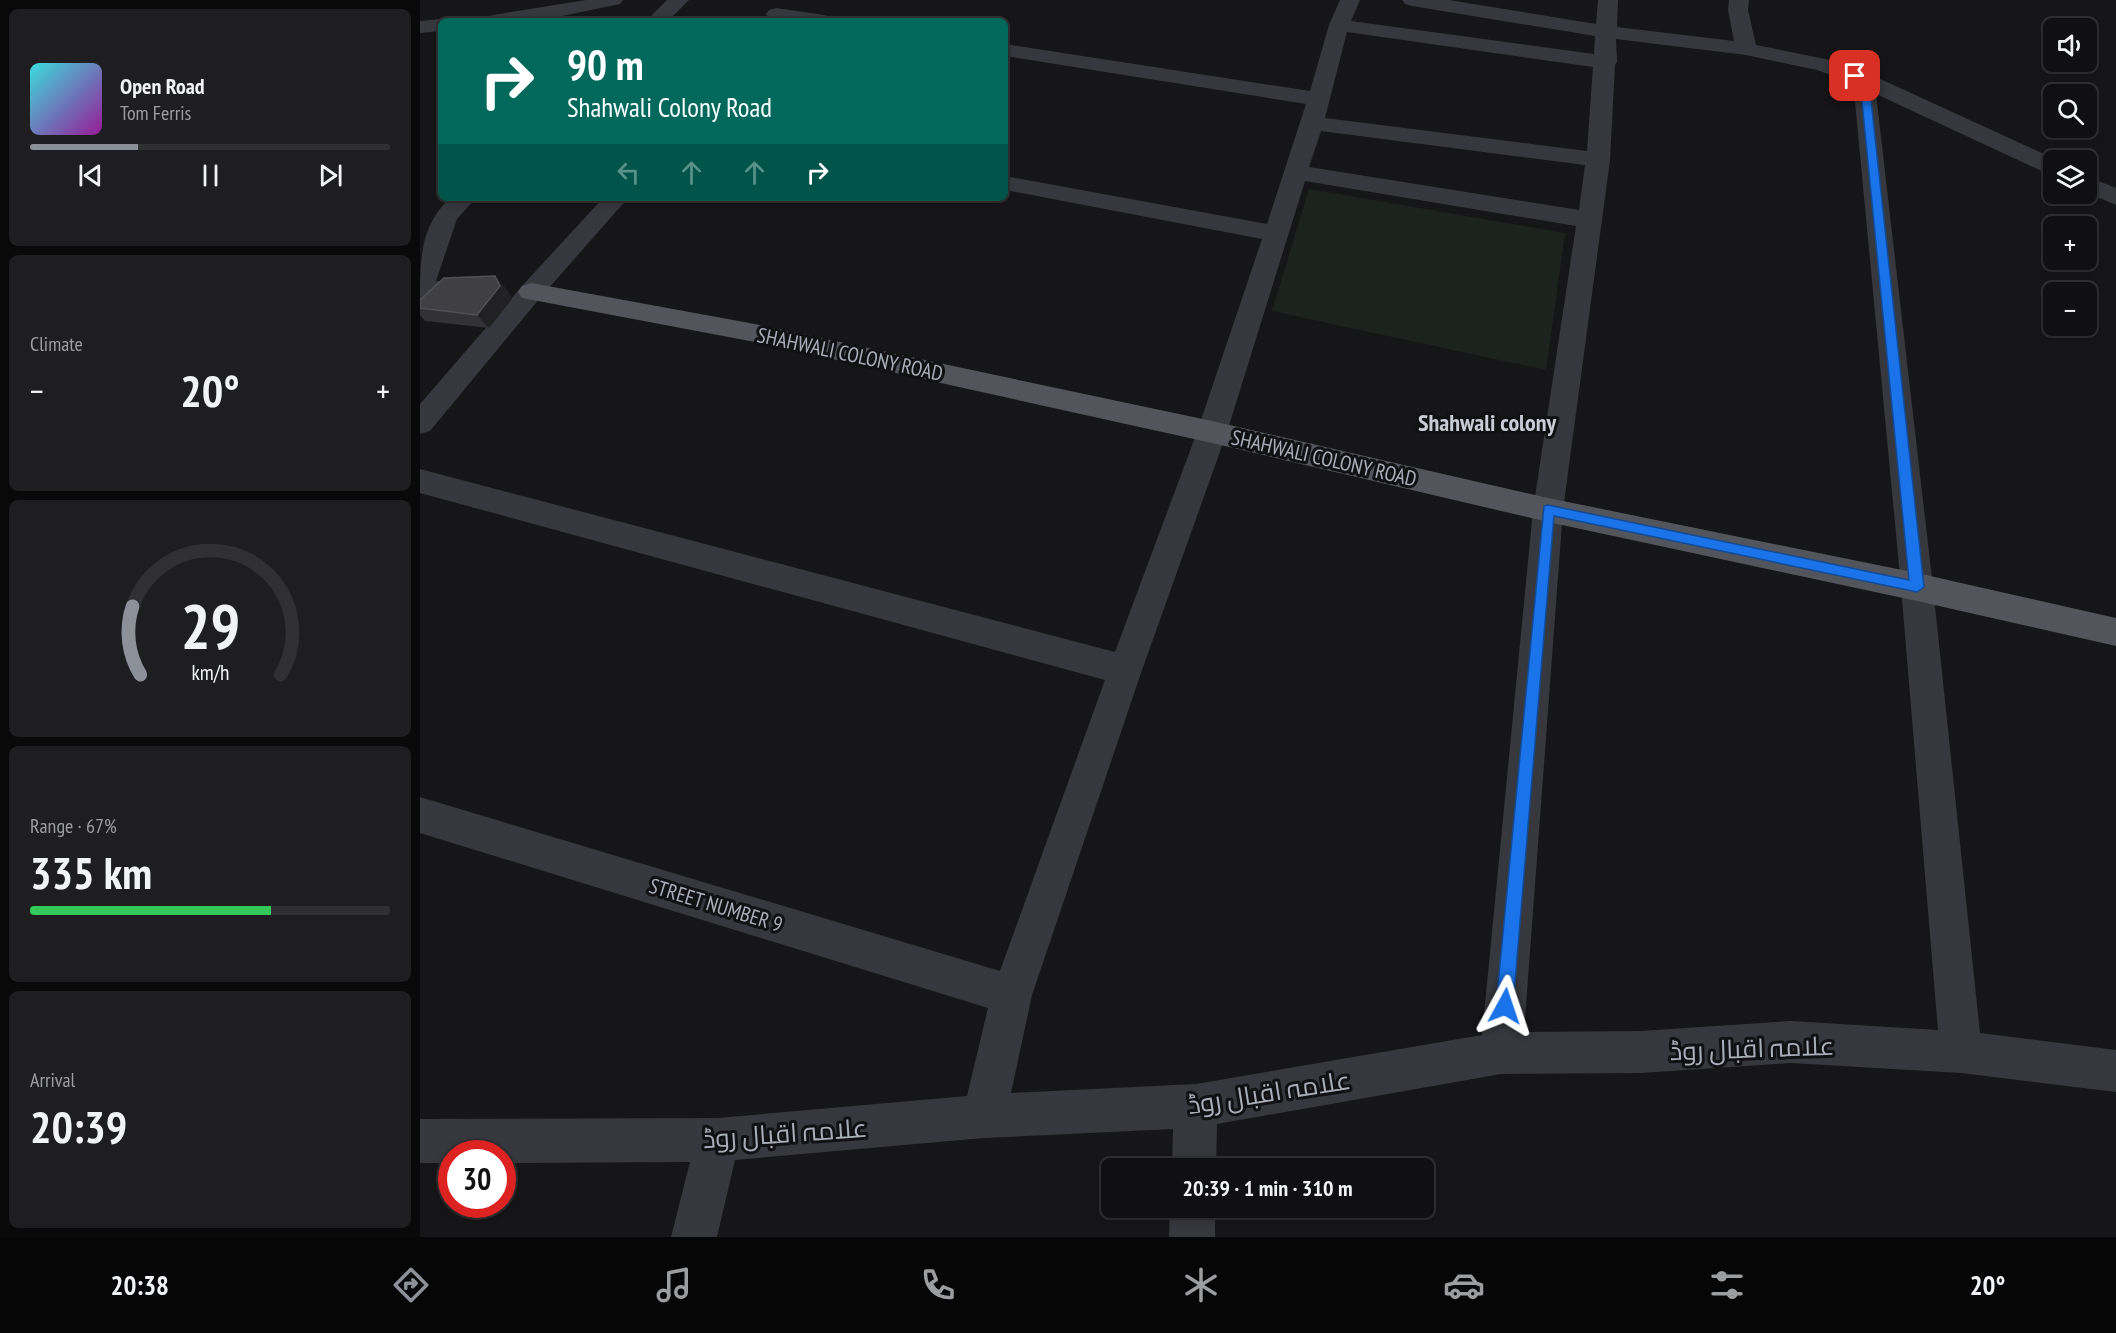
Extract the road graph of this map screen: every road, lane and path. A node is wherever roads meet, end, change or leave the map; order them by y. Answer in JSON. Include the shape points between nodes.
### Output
{"nodes":[{"id":1,"x":503,"y":0,"type":"edge"},
{"id":2,"x":613,"y":0,"type":"edge"},
{"id":3,"x":679,"y":0,"type":"edge"},
{"id":4,"x":1350,"y":0,"type":"edge"},
{"id":5,"x":1412,"y":0,"type":"edge"},
{"id":6,"x":1608,"y":0,"type":"edge"},
{"id":7,"x":1739,"y":0,"type":"edge"},
{"id":8,"x":566,"y":6,"type":"edge"},
{"id":9,"x":778,"y":12,"type":"edge"},
{"id":10,"x":484,"y":18,"type":"edge"},
{"id":11,"x":507,"y":18,"type":"edge"},
{"id":12,"x":659,"y":18,"type":"edge"},
{"id":13,"x":809,"y":18,"type":"edge"},
{"id":14,"x":438,"y":25,"type":"edge"},
{"id":15,"x":1339,"y":26,"type":"junction"},
{"id":16,"x":420,"y":27,"type":"edge"},
{"id":17,"x":1606,"y":32,"type":"junction"},
{"id":18,"x":1746,"y":49,"type":"junction"},
{"id":19,"x":1008,"y":50,"type":"edge"},
{"id":20,"x":1606,"y":62,"type":"junction"},
{"id":21,"x":1855,"y":76,"type":"junction"},
{"id":22,"x":1318,"y":99,"type":"junction"},
{"id":23,"x":1312,"y":123,"type":"junction"},
{"id":24,"x":1598,"y":160,"type":"junction"},
{"id":25,"x":2043,"y":163,"type":"edge"},
{"id":26,"x":1295,"y":172,"type":"junction"},
{"id":27,"x":1008,"y":184,"type":"edge"},
{"id":28,"x":2097,"y":188,"type":"edge"},
{"id":29,"x":2116,"y":197,"type":"edge"},
{"id":30,"x":461,"y":201,"type":"edge"},
{"id":31,"x":613,"y":201,"type":"edge"},
{"id":32,"x":1589,"y":220,"type":"junction"},
{"id":33,"x":1274,"y":233,"type":"junction"},
{"id":34,"x":420,"y":289,"type":"edge"},
{"id":35,"x":531,"y":292,"type":"junction"},
{"id":36,"x":420,"y":423,"type":"edge"},
{"id":37,"x":1212,"y":432,"type":"junction"},
{"id":38,"x":420,"y":482,"type":"edge"},
{"id":39,"x":1548,"y":510,"type":"junction"},
{"id":40,"x":1917,"y":587,"type":"junction"},
{"id":41,"x":2116,"y":632,"type":"edge"},
{"id":42,"x":1125,"y":670,"type":"junction"},
{"id":43,"x":420,"y":815,"type":"edge"},
{"id":44,"x":1012,"y":995,"type":"junction"},
{"id":45,"x":1961,"y":1052,"type":"junction"},
{"id":46,"x":1501,"y":1053,"type":"junction"},
{"id":47,"x":2116,"y":1071,"type":"edge"},
{"id":48,"x":1196,"y":1106,"type":"junction"},
{"id":49,"x":984,"y":1116,"type":"junction"},
{"id":50,"x":718,"y":1140,"type":"junction"},
{"id":51,"x":420,"y":1141,"type":"edge"},
{"id":52,"x":1194,"y":1158,"type":"edge"},
{"id":53,"x":1193,"y":1218,"type":"edge"},
{"id":54,"x":694,"y":1237,"type":"edge"},
{"id":55,"x":1192,"y":1237,"type":"edge"}],
"edges":[{"from":1,"to":10,"type":"street"},
{"from":2,"to":8,"type":"street"},
{"from":3,"to":12,"type":"street"},
{"from":4,"to":15,"type":"street"},
{"from":5,"to":17,"type":"street"},
{"from":6,"to":17,"type":"street"},
{"from":7,"to":18,"type":"street"},
{"from":8,"to":11,"type":"street"},
{"from":9,"to":13,"type":"street"},
{"from":14,"to":16,"type":"street"},
{"from":15,"to":20,"type":"street"},
{"from":15,"to":22,"type":"street"},
{"from":17,"to":18,"type":"street"},
{"from":17,"to":20,"type":"street"},
{"from":18,"to":21,"type":"street"},
{"from":19,"to":22,"type":"street"},
{"from":20,"to":24,"type":"street"},
{"from":21,"to":25,"type":"street"},
{"from":21,"to":40,"type":"street","via":[[1865,91]]},
{"from":22,"to":23,"type":"street"},
{"from":23,"to":24,"type":"street"},
{"from":23,"to":26,"type":"street"},
{"from":24,"to":32,"type":"street"},
{"from":26,"to":32,"type":"street"},
{"from":26,"to":33,"type":"street"},
{"from":27,"to":33,"type":"street"},
{"from":28,"to":29,"type":"street"},
{"from":30,"to":34,"type":"street","via":[[445,216]]},
{"from":31,"to":35,"type":"street"},
{"from":32,"to":39,"type":"street"},
{"from":33,"to":37,"type":"street"},
{"from":34,"to":35,"type":"street"},
{"from":35,"to":36,"type":"street"},
{"from":35,"to":37,"type":"main road","name":"SHAHWALI COLONY ROAD","via":[[755,333]]},
{"from":37,"to":39,"type":"main road","name":"SHAHWALI COLONY ROAD"},
{"from":37,"to":42,"type":"street"},
{"from":38,"to":42,"type":"street"},
{"from":39,"to":40,"type":"main road","name":"SHAHWALI COLONY ROAD"},
{"from":39,"to":46,"type":"street"},
{"from":40,"to":41,"type":"main road","name":"SHAHWALI COLONY ROAD"},
{"from":40,"to":45,"type":"street"},
{"from":42,"to":44,"type":"street"},
{"from":43,"to":44,"type":"street","name":"STREET NUMBER 9"},
{"from":44,"to":49,"type":"street"},
{"from":45,"to":46,"type":"street","name":"علامہ اقبال روڈ","via":[[1791,1042],[1641,1052]]},
{"from":45,"to":47,"type":"street","name":"علامہ اقبال روڈ"},
{"from":46,"to":48,"type":"street","name":"علامہ اقبال روڈ"},
{"from":48,"to":49,"type":"street","name":"علامہ اقبال روڈ"},
{"from":48,"to":52,"type":"street"},
{"from":49,"to":50,"type":"street","name":"علامہ اقبال روڈ"},
{"from":50,"to":51,"type":"street","name":"علامہ اقبال روڈ"},
{"from":50,"to":54,"type":"street"},
{"from":53,"to":55,"type":"street"}]}
